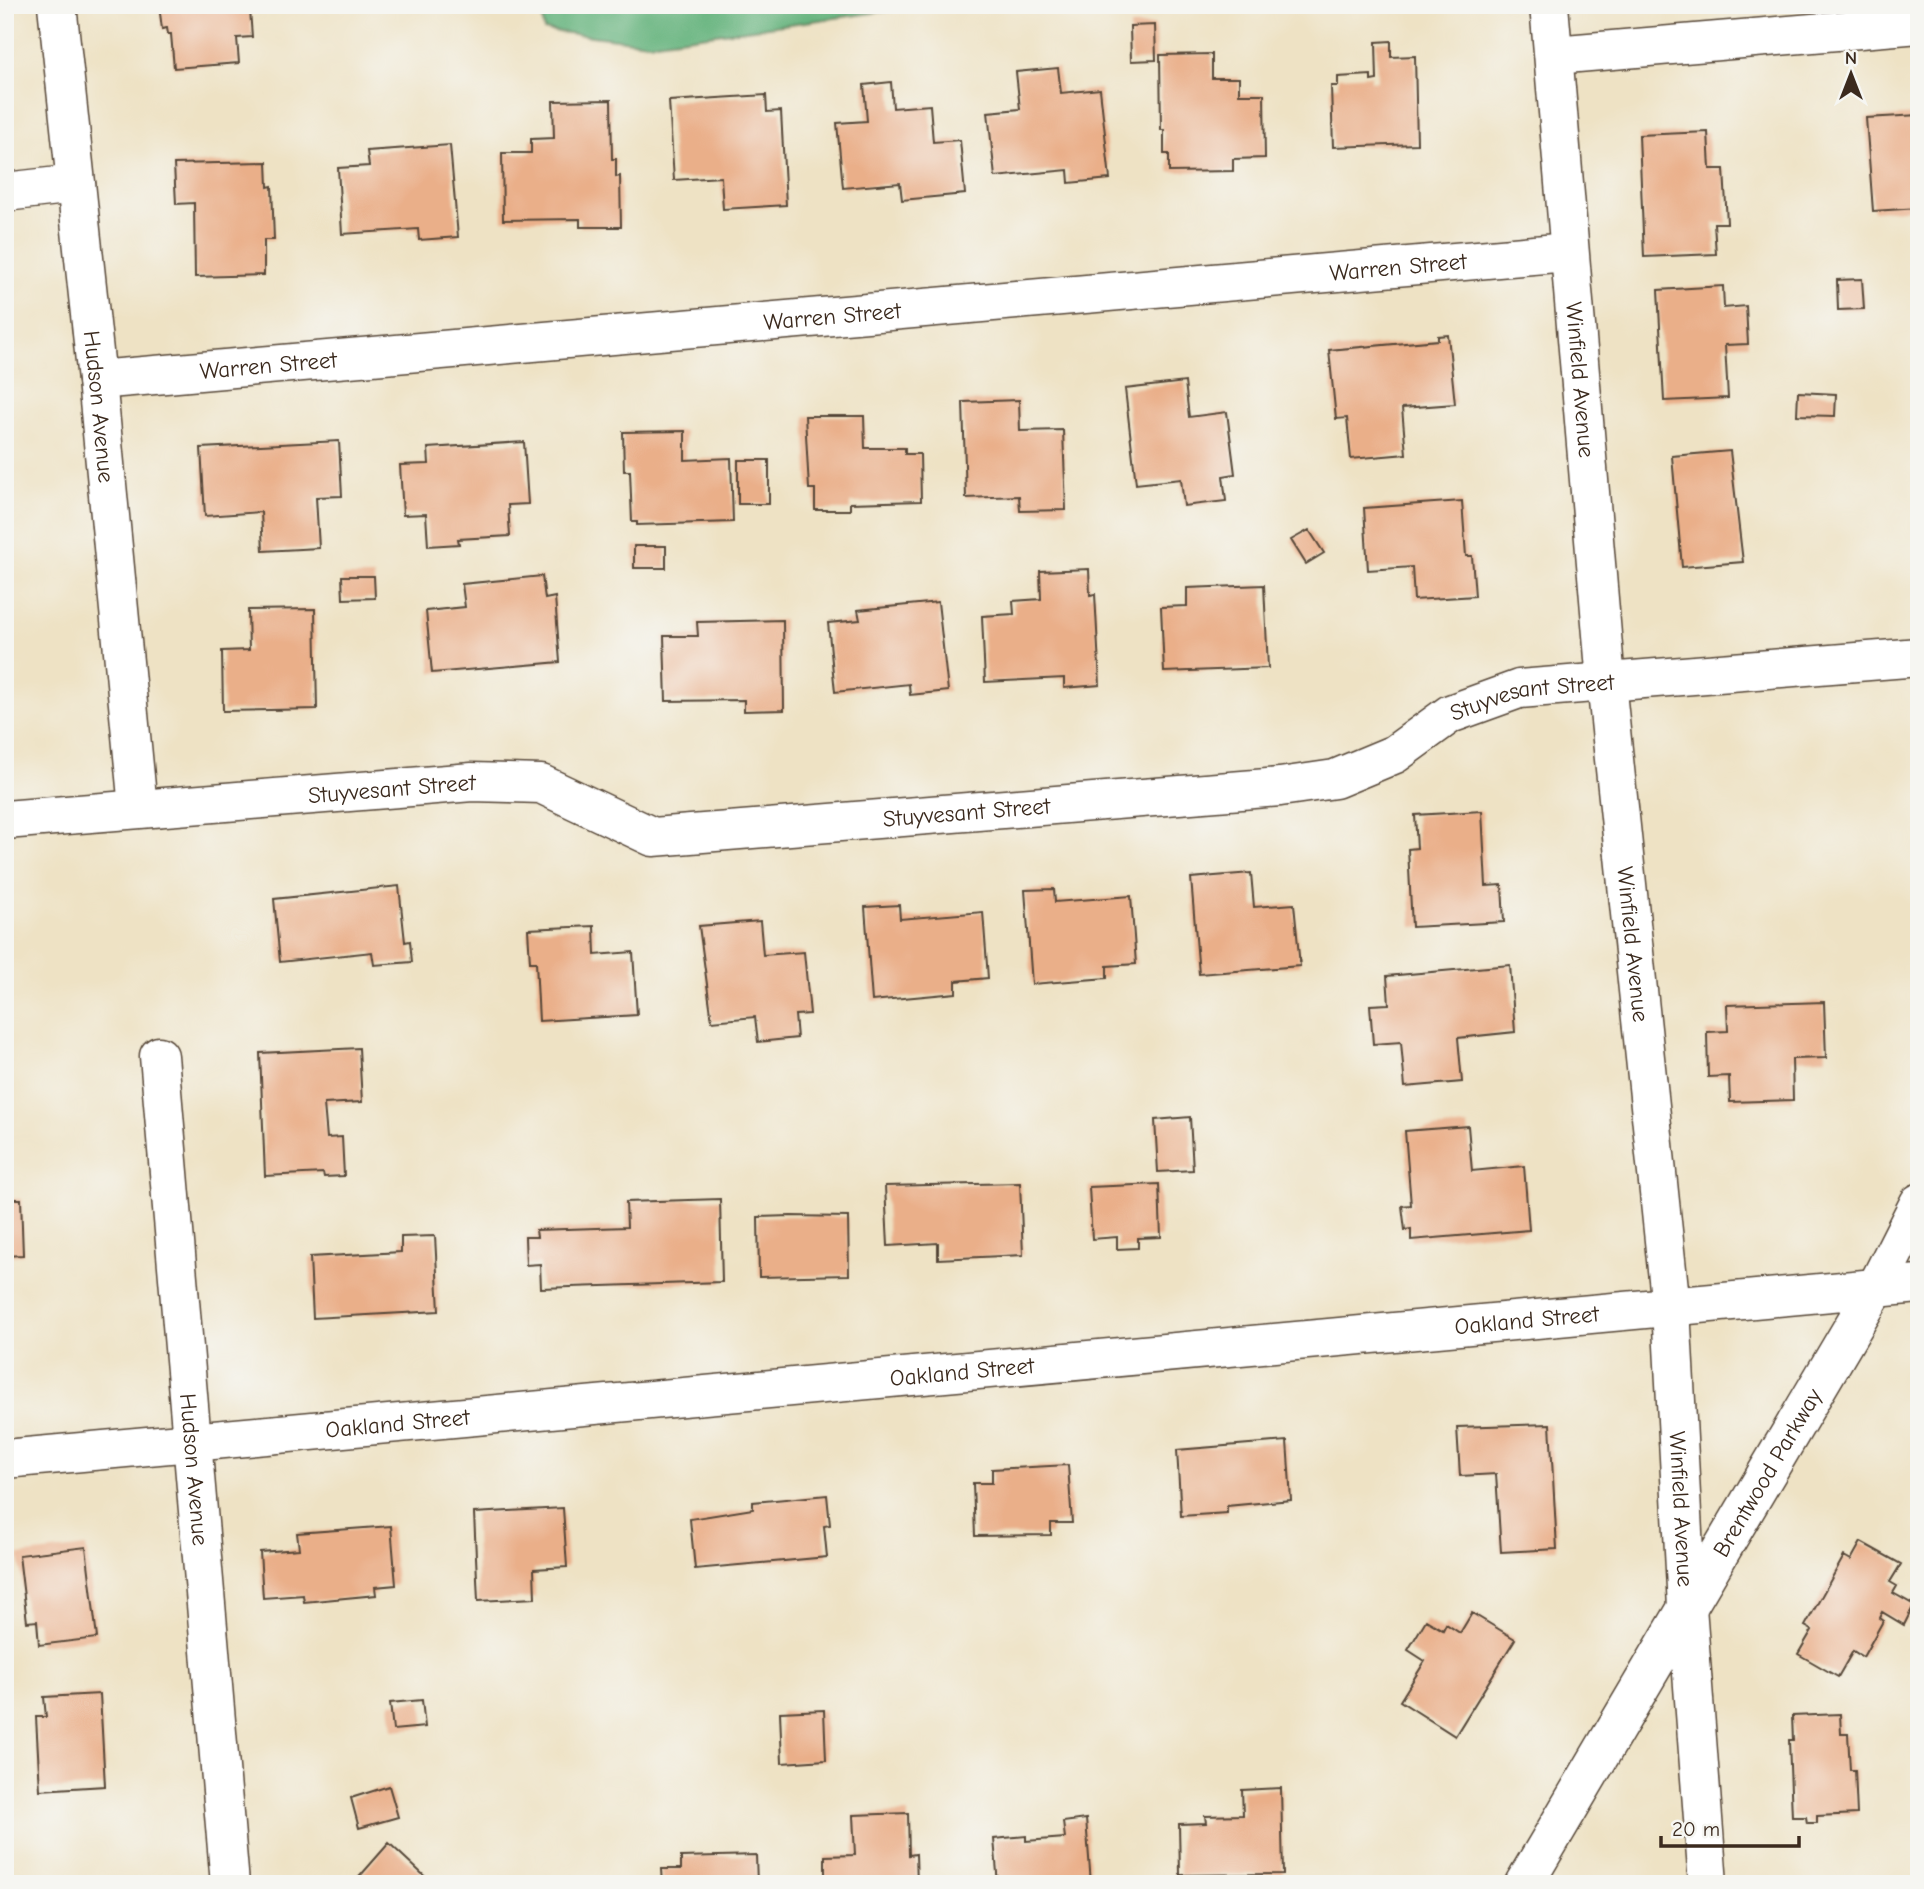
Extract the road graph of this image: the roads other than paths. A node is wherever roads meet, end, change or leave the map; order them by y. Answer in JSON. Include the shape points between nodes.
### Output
{"nodes":[{"id":1,"x":57,"y":5,"type":"edge"},
{"id":2,"x":1549,"y":5,"type":"edge"},
{"id":3,"x":1919,"y":24,"type":"edge"},
{"id":4,"x":1554,"y":55,"type":"junction"},
{"id":5,"x":76,"y":184,"type":"junction"},
{"id":6,"x":5,"y":192,"type":"edge"},
{"id":7,"x":1568,"y":252,"type":"junction"},
{"id":8,"x":97,"y":380,"type":"junction"},
{"id":9,"x":1919,"y":657,"type":"edge"},
{"id":10,"x":1606,"y":682,"type":"junction"},
{"id":11,"x":138,"y":808,"type":"junction"},
{"id":12,"x":5,"y":820,"type":"edge"},
{"id":13,"x":159,"y":1056,"type":"dead end"},
{"id":14,"x":1919,"y":1203,"type":"edge"},
{"id":15,"x":1919,"y":1284,"type":"edge"},
{"id":16,"x":1876,"y":1288,"type":"junction"},
{"id":17,"x":1671,"y":1308,"type":"junction"},
{"id":18,"x":190,"y":1442,"type":"junction"},
{"id":19,"x":5,"y":1459,"type":"edge"},
{"id":20,"x":1687,"y":1607,"type":"junction"},
{"id":21,"x":230,"y":1884,"type":"edge"},
{"id":22,"x":1524,"y":1884,"type":"edge"},
{"id":23,"x":1708,"y":1884,"type":"edge"}],
"edges":[{"from":1,"to":5,"type":"street","name":"Hudson Avenue"},
{"from":2,"to":4,"type":"street","name":"Winfield Avenue"},
{"from":3,"to":4,"type":"street"},
{"from":4,"to":7,"type":"street","name":"Winfield Avenue"},
{"from":5,"to":6,"type":"street"},
{"from":5,"to":8,"type":"street","name":"Hudson Avenue"},
{"from":7,"to":8,"type":"street","name":"Warren Street"},
{"from":7,"to":10,"type":"street","name":"Winfield Avenue"},
{"from":8,"to":11,"type":"street","name":"Hudson Avenue"},
{"from":9,"to":10,"type":"street","name":"Stuyvesant Street"},
{"from":10,"to":11,"type":"street","name":"Stuyvesant Street","via":[[1519,689],[1450,714],[1395,754],[1335,779],[1280,788],[653,836],[541,784],[472,782]]},
{"from":10,"to":17,"type":"street","name":"Winfield Avenue"},
{"from":11,"to":12,"type":"street","name":"Stuyvesant Street"},
{"from":13,"to":18,"type":"street","name":"Hudson Avenue"},
{"from":14,"to":16,"type":"street","name":"Brentwood Parkway"},
{"from":15,"to":16,"type":"street","name":"Oakland Street"},
{"from":16,"to":17,"type":"street","name":"Oakland Street"},
{"from":16,"to":20,"type":"street","name":"Brentwood Parkway"},
{"from":17,"to":18,"type":"street","name":"Oakland Street"},
{"from":17,"to":20,"type":"street","name":"Winfield Avenue"},
{"from":18,"to":19,"type":"street","name":"Oakland Street"},
{"from":18,"to":21,"type":"street","name":"Hudson Avenue"},
{"from":20,"to":22,"type":"street","name":"Brentwood Parkway"},
{"from":20,"to":23,"type":"street","name":"Winfield Avenue"}]}
